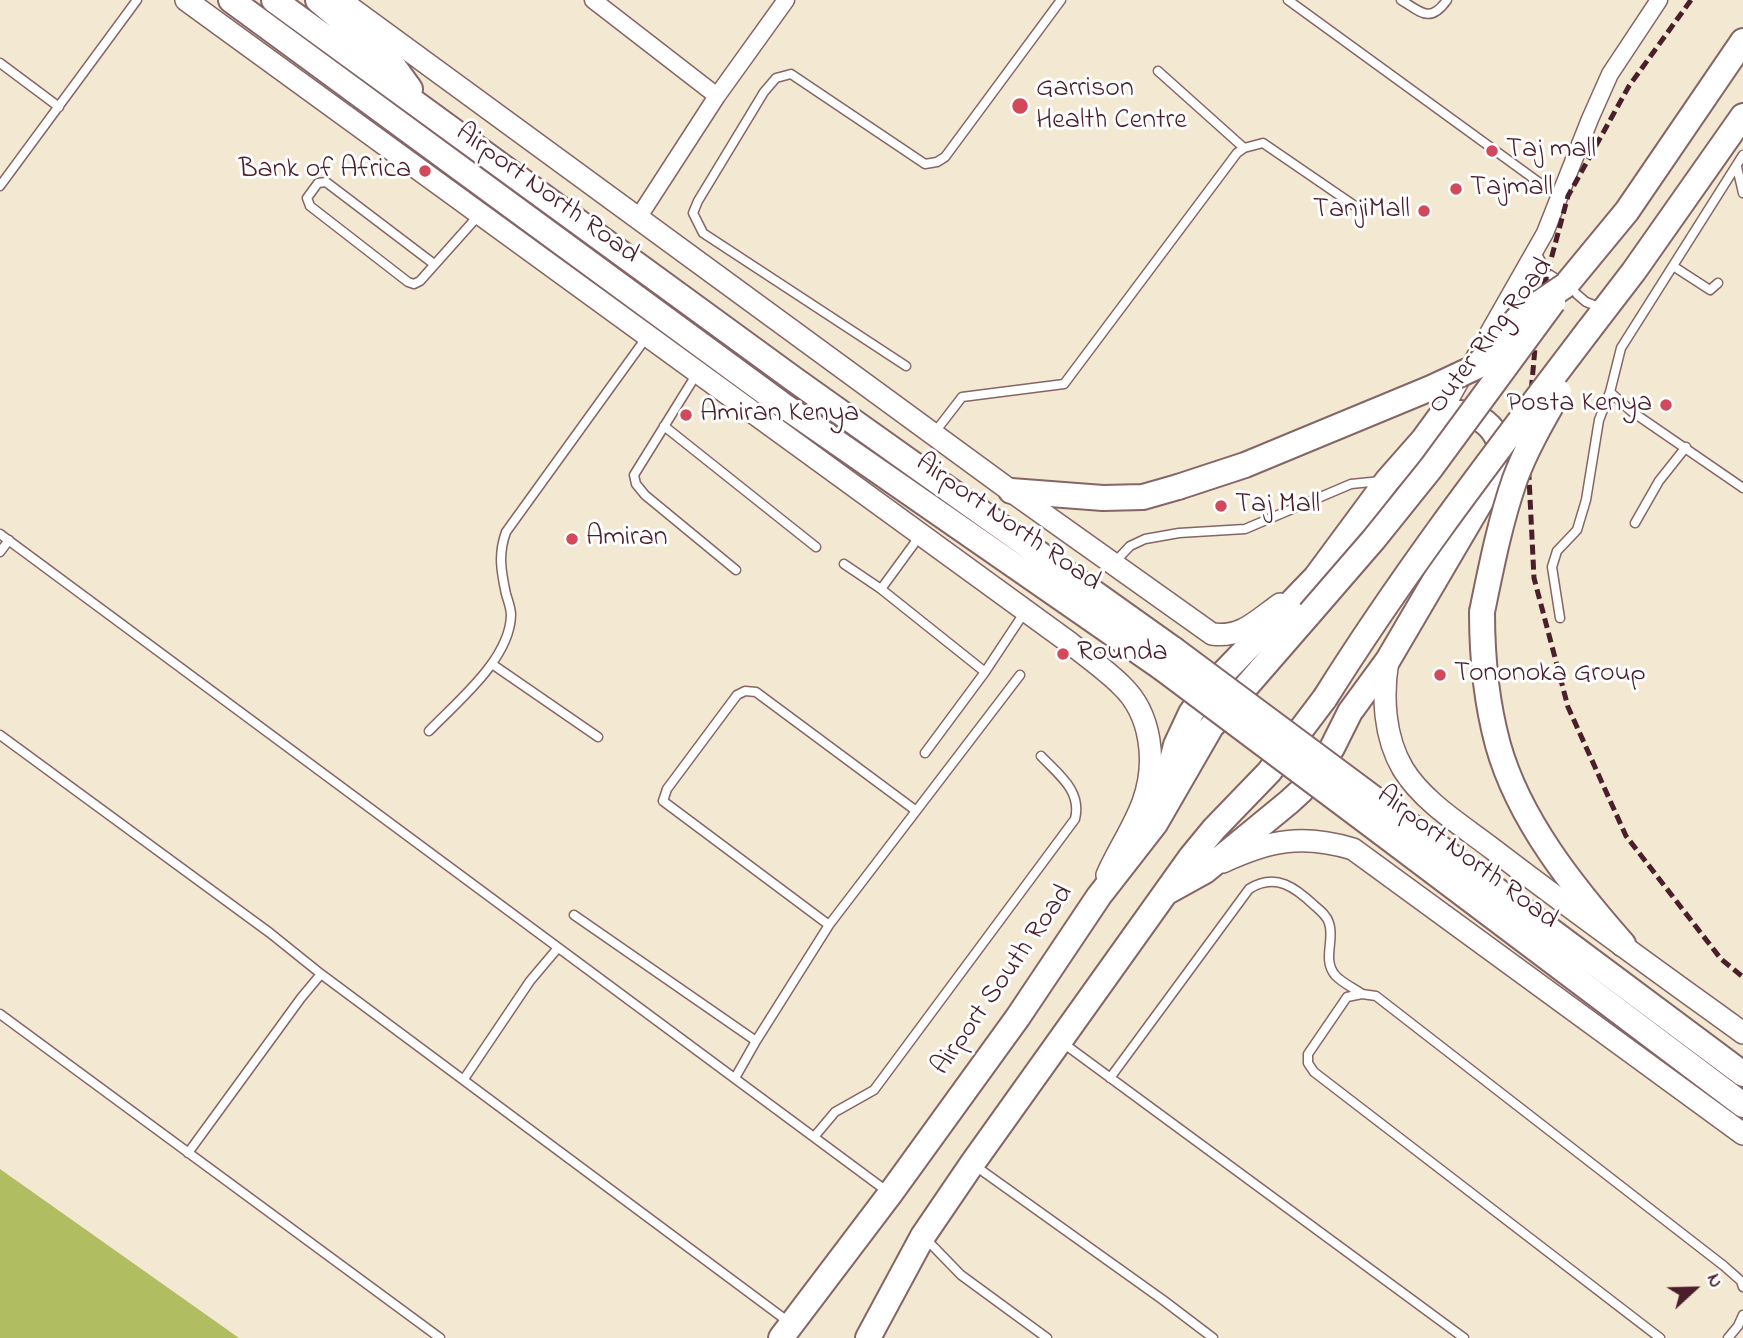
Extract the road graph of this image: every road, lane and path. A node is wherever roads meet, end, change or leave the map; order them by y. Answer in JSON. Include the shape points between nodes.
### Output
{"nodes":[{"id":1,"x":137,"y":0,"type":"edge"},
{"id":2,"x":186,"y":0,"type":"edge"},
{"id":3,"x":231,"y":0,"type":"edge"},
{"id":4,"x":274,"y":0,"type":"edge"},
{"id":5,"x":318,"y":0,"type":"edge"},
{"id":6,"x":340,"y":0,"type":"edge"},
{"id":7,"x":593,"y":0,"type":"edge"},
{"id":8,"x":786,"y":0,"type":"edge"},
{"id":9,"x":1061,"y":0,"type":"edge"},
{"id":10,"x":1288,"y":0,"type":"edge"},
{"id":11,"x":1401,"y":0,"type":"edge"},
{"id":12,"x":1447,"y":0,"type":"edge"},
{"id":13,"x":1659,"y":0,"type":"edge"},
{"id":14,"x":1743,"y":41,"type":"edge"},
{"id":15,"x":0,"y":63,"type":"edge"},
{"id":16,"x":1158,"y":71,"type":"dead end"},
{"id":17,"x":717,"y":96,"type":"junction"},
{"id":18,"x":59,"y":107,"type":"junction"},
{"id":19,"x":426,"y":111,"type":"junction"},
{"id":20,"x":1743,"y":116,"type":"edge"},
{"id":21,"x":1244,"y":148,"type":"junction"},
{"id":22,"x":1743,"y":155,"type":"edge"},
{"id":23,"x":1737,"y":167,"type":"junction"},
{"id":24,"x":0,"y":186,"type":"edge"},
{"id":25,"x":1743,"y":193,"type":"edge"},
{"id":26,"x":1559,"y":197,"type":"junction"},
{"id":27,"x":1355,"y":206,"type":"dead end"},
{"id":28,"x":480,"y":214,"type":"junction"},
{"id":29,"x":638,"y":218,"type":"junction"},
{"id":30,"x":1535,"y":250,"type":"junction"},
{"id":31,"x":434,"y":264,"type":"junction"},
{"id":32,"x":1673,"y":265,"type":"junction"},
{"id":33,"x":1718,"y":283,"type":"dead end"},
{"id":34,"x":1566,"y":285,"type":"junction"},
{"id":35,"x":1605,"y":309,"type":"junction"},
{"id":36,"x":1588,"y":331,"type":"junction"},
{"id":37,"x":648,"y":336,"type":"junction"},
{"id":38,"x":906,"y":366,"type":"dead end"},
{"id":39,"x":698,"y":372,"type":"junction"},
{"id":40,"x":1610,"y":392,"type":"junction"},
{"id":41,"x":1441,"y":414,"type":"junction"},
{"id":42,"x":664,"y":426,"type":"junction"},
{"id":43,"x":934,"y":435,"type":"junction"},
{"id":44,"x":1686,"y":447,"type":"junction"},
{"id":45,"x":1387,"y":481,"type":"junction"},
{"id":46,"x":1743,"y":488,"type":"edge"},
{"id":47,"x":1011,"y":491,"type":"junction"},
{"id":48,"x":1635,"y":523,"type":"dead end"},
{"id":49,"x":0,"y":534,"type":"edge"},
{"id":50,"x":920,"y":534,"type":"junction"},
{"id":51,"x":9,"y":540,"type":"junction"},
{"id":52,"x":816,"y":547,"type":"dead end"},
{"id":53,"x":0,"y":552,"type":"edge"},
{"id":54,"x":844,"y":564,"type":"dead end"},
{"id":55,"x":1112,"y":564,"type":"junction"},
{"id":56,"x":736,"y":570,"type":"dead end"},
{"id":57,"x":1316,"y":576,"type":"junction"},
{"id":58,"x":881,"y":589,"type":"junction"},
{"id":59,"x":1026,"y":611,"type":"junction"},
{"id":60,"x":1560,"y":618,"type":"dead end"},
{"id":61,"x":1272,"y":656,"type":"joint"},
{"id":62,"x":1388,"y":660,"type":"junction"},
{"id":63,"x":492,"y":664,"type":"junction"},
{"id":64,"x":985,"y":672,"type":"junction"},
{"id":65,"x":1020,"y":675,"type":"dead end"},
{"id":66,"x":429,"y":731,"type":"dead end"},
{"id":67,"x":0,"y":735,"type":"edge"},
{"id":68,"x":598,"y":737,"type":"dead end"},
{"id":69,"x":925,"y":753,"type":"dead end"},
{"id":70,"x":1041,"y":756,"type":"dead end"},
{"id":71,"x":915,"y":810,"type":"junction"},
{"id":72,"x":1155,"y":824,"type":"junction"},
{"id":73,"x":1205,"y":871,"type":"junction"},
{"id":74,"x":1167,"y":892,"type":"junction"},
{"id":75,"x":1098,"y":896,"type":"junction"},
{"id":76,"x":574,"y":915,"type":"dead end"},
{"id":77,"x":829,"y":925,"type":"junction"},
{"id":78,"x":1623,"y":944,"type":"junction"},
{"id":79,"x":557,"y":948,"type":"junction"},
{"id":80,"x":321,"y":974,"type":"junction"},
{"id":81,"x":1362,"y":994,"type":"junction"},
{"id":82,"x":0,"y":1014,"type":"edge"},
{"id":83,"x":1743,"y":1033,"type":"edge"},
{"id":84,"x":756,"y":1041,"type":"junction"},
{"id":85,"x":1061,"y":1041,"type":"junction"},
{"id":86,"x":1743,"y":1074,"type":"edge"},
{"id":87,"x":735,"y":1078,"type":"junction"},
{"id":88,"x":1110,"y":1078,"type":"junction"},
{"id":89,"x":464,"y":1079,"type":"junction"},
{"id":90,"x":1743,"y":1105,"type":"edge"},
{"id":91,"x":1743,"y":1134,"type":"edge"},
{"id":92,"x":814,"y":1137,"type":"junction"},
{"id":93,"x":188,"y":1153,"type":"junction"},
{"id":94,"x":972,"y":1164,"type":"junction"},
{"id":95,"x":890,"y":1194,"type":"junction"},
{"id":96,"x":923,"y":1236,"type":"junction"},
{"id":97,"x":1743,"y":1287,"type":"edge"},
{"id":98,"x":1743,"y":1315,"type":"edge"},
{"id":99,"x":787,"y":1332,"type":"edge"},
{"id":100,"x":440,"y":1338,"type":"edge"},
{"id":101,"x":868,"y":1338,"type":"edge"},
{"id":102,"x":1047,"y":1338,"type":"edge"},
{"id":103,"x":1213,"y":1338,"type":"edge"},
{"id":104,"x":1464,"y":1338,"type":"edge"},
{"id":105,"x":1660,"y":1338,"type":"edge"},
{"id":106,"x":1728,"y":1338,"type":"edge"}],
"edges":[{"from":1,"to":18,"type":"lane"},
{"from":2,"to":28,"type":"main road","name":"Airport North Road"},
{"from":3,"to":90,"type":"main road","name":"Airport North Road","bridge":true,"via":[[780,403],[1161,668]]},
{"from":4,"to":19,"type":"main road","name":"Airport North Road"},
{"from":5,"to":19,"type":"main road","via":[[389,60]]},
{"from":6,"to":29,"type":"main road","name":"Airport North Road"},
{"from":7,"to":17,"type":"street"},
{"from":8,"to":17,"type":"street"},
{"from":9,"to":38,"type":"lane","via":[[937,162],[925,164],[792,74],[776,78],[764,92],[698,201],[693,214],[703,233]]},
{"from":10,"to":26,"type":"lane"},
{"from":11,"to":12,"type":"lane","via":[[1430,15]]},
{"from":13,"to":26,"type":"street","via":[[1610,74]]},
{"from":14,"to":34,"type":"main road","name":"Outer Ring Road","via":[[1627,211]]},
{"from":15,"to":18,"type":"lane"},
{"from":16,"to":21,"type":"lane"},
{"from":17,"to":29,"type":"street"},
{"from":18,"to":24,"type":"lane"},
{"from":19,"to":86,"type":"main road","name":"Airport North Road","bridge":true,"via":[[1173,649]]},
{"from":20,"to":35,"type":"main road"},
{"from":21,"to":27,"type":"lane","via":[[1263,143]]},
{"from":21,"to":43,"type":"lane","via":[[1064,384],[962,397]]},
{"from":22,"to":23,"type":"lane"},
{"from":23,"to":25,"type":"lane"},
{"from":23,"to":32,"type":"lane"},
{"from":26,"to":30,"type":"street"},
{"from":28,"to":31,"type":"lane"},
{"from":28,"to":37,"type":"main road","name":"Airport North Road"},
{"from":29,"to":43,"type":"main road","name":"Airport North Road"},
{"from":30,"to":34,"type":"lane","via":[[1547,273]]},
{"from":30,"to":41,"type":"street"},
{"from":31,"to":31,"type":"lane","via":[[420,281],[408,282],[310,206],[307,198],[318,183],[326,182]]},
{"from":32,"to":33,"type":"lane","via":[[1710,290]]},
{"from":32,"to":40,"type":"lane","via":[[1621,348]]},
{"from":34,"to":35,"type":"lane","via":[[1586,302]]},
{"from":34,"to":47,"type":"main road","bridge":true,"via":[[1519,317],[1476,367],[1245,465],[1143,497]]},
{"from":34,"to":61,"type":"main road","name":"Outer Ring Road","bridge":true,"via":[[1432,468]]},
{"from":35,"to":36,"type":"main road"},
{"from":36,"to":74,"type":"main road","bridge":true,"via":[[1375,618],[1325,698]]},
{"from":36,"to":78,"type":"main road","bridge":true,"via":[[1572,372],[1538,427],[1515,479],[1482,612],[1482,656],[1499,747],[1532,822],[1557,862]]},
{"from":37,"to":39,"type":"main road","name":"Airport North Road"},
{"from":37,"to":63,"type":"lane","via":[[506,532],[500,567],[511,613],[507,638]]},
{"from":39,"to":42,"type":"lane"},
{"from":39,"to":50,"type":"main road","name":"Airport North Road"},
{"from":40,"to":44,"type":"lane"},
{"from":40,"to":60,"type":"lane","via":[[1599,420],[1587,500],[1577,530],[1557,551],[1552,567]]},
{"from":41,"to":45,"type":"main road"},
{"from":41,"to":62,"type":"main road","via":[[1460,413],[1488,424],[1500,441],[1503,464]]},
{"from":42,"to":52,"type":"lane"},
{"from":42,"to":56,"type":"lane","via":[[638,465],[636,484]]},
{"from":43,"to":47,"type":"main road","name":"Airport North Road"},
{"from":44,"to":46,"type":"lane"},
{"from":44,"to":48,"type":"lane"},
{"from":45,"to":55,"type":"lane","via":[[1350,484],[1245,529],[1145,539]]},
{"from":45,"to":57,"type":"main road"},
{"from":47,"to":55,"type":"main road","name":"Airport North Road"},
{"from":49,"to":51,"type":"lane"},
{"from":50,"to":58,"type":"lane"},
{"from":50,"to":59,"type":"main road","name":"Airport North Road"},
{"from":51,"to":53,"type":"lane"},
{"from":51,"to":79,"type":"lane"},
{"from":54,"to":58,"type":"lane"},
{"from":55,"to":57,"type":"main road","name":"Airport North Road","via":[[1212,634],[1226,636],[1238,634]]},
{"from":57,"to":72,"type":"main road","via":[[1207,690],[1191,713],[1176,746]]},
{"from":58,"to":64,"type":"lane"},
{"from":59,"to":64,"type":"lane"},
{"from":59,"to":75,"type":"main road","name":"Airport North Road","via":[[1122,686],[1146,728],[1151,756],[1144,800]]},
{"from":61,"to":72,"type":"main road","name":"Airport South Road","via":[[1212,727]]},
{"from":62,"to":73,"type":"main road","via":[[1301,791]]},
{"from":62,"to":78,"type":"main road","name":"Airport North Road","via":[[1388,722],[1396,755],[1413,782],[1492,848]]},
{"from":63,"to":66,"type":"lane"},
{"from":63,"to":68,"type":"lane"},
{"from":64,"to":69,"type":"lane"},
{"from":65,"to":71,"type":"lane"},
{"from":67,"to":80,"type":"lane"},
{"from":70,"to":92,"type":"lane","via":[[1073,790],[1078,808],[1075,819],[874,1090],[835,1112]]},
{"from":71,"to":77,"type":"lane"},
{"from":71,"to":77,"type":"lane","via":[[756,692],[737,695],[667,789],[663,801]]},
{"from":72,"to":75,"type":"main road","name":"Airport South Road"},
{"from":73,"to":74,"type":"main road"},
{"from":73,"to":91,"type":"main road","name":"Airport North Road","via":[[1281,841],[1317,840],[1353,849]]},
{"from":74,"to":85,"type":"main road"},
{"from":75,"to":95,"type":"main road","name":"Airport South Road","via":[[1018,1017]]},
{"from":76,"to":84,"type":"lane"},
{"from":77,"to":84,"type":"lane"},
{"from":78,"to":83,"type":"main road","name":"Airport North Road"},
{"from":79,"to":87,"type":"lane"},
{"from":79,"to":89,"type":"lane"},
{"from":80,"to":89,"type":"lane"},
{"from":80,"to":93,"type":"lane"},
{"from":81,"to":88,"type":"lane","via":[[1336,976],[1331,966],[1331,932],[1325,915],[1293,886],[1263,882],[1249,889]]},
{"from":81,"to":97,"type":"lane","via":[[1376,996],[1724,1266]]},
{"from":81,"to":105,"type":"lane","via":[[1347,997],[1308,1054],[1314,1072]]},
{"from":82,"to":93,"type":"lane"},
{"from":84,"to":87,"type":"lane"},
{"from":85,"to":88,"type":"lane"},
{"from":85,"to":94,"type":"main road"},
{"from":87,"to":92,"type":"lane"},
{"from":88,"to":104,"type":"lane"},
{"from":89,"to":99,"type":"lane"},
{"from":92,"to":95,"type":"lane"},
{"from":93,"to":100,"type":"lane"},
{"from":94,"to":96,"type":"main road"},
{"from":94,"to":103,"type":"lane"},
{"from":95,"to":99,"type":"main road","name":"Airport South Road"},
{"from":96,"to":101,"type":"main road"},
{"from":96,"to":102,"type":"lane","via":[[961,1275]]},
{"from":98,"to":106,"type":"lane"}]}
